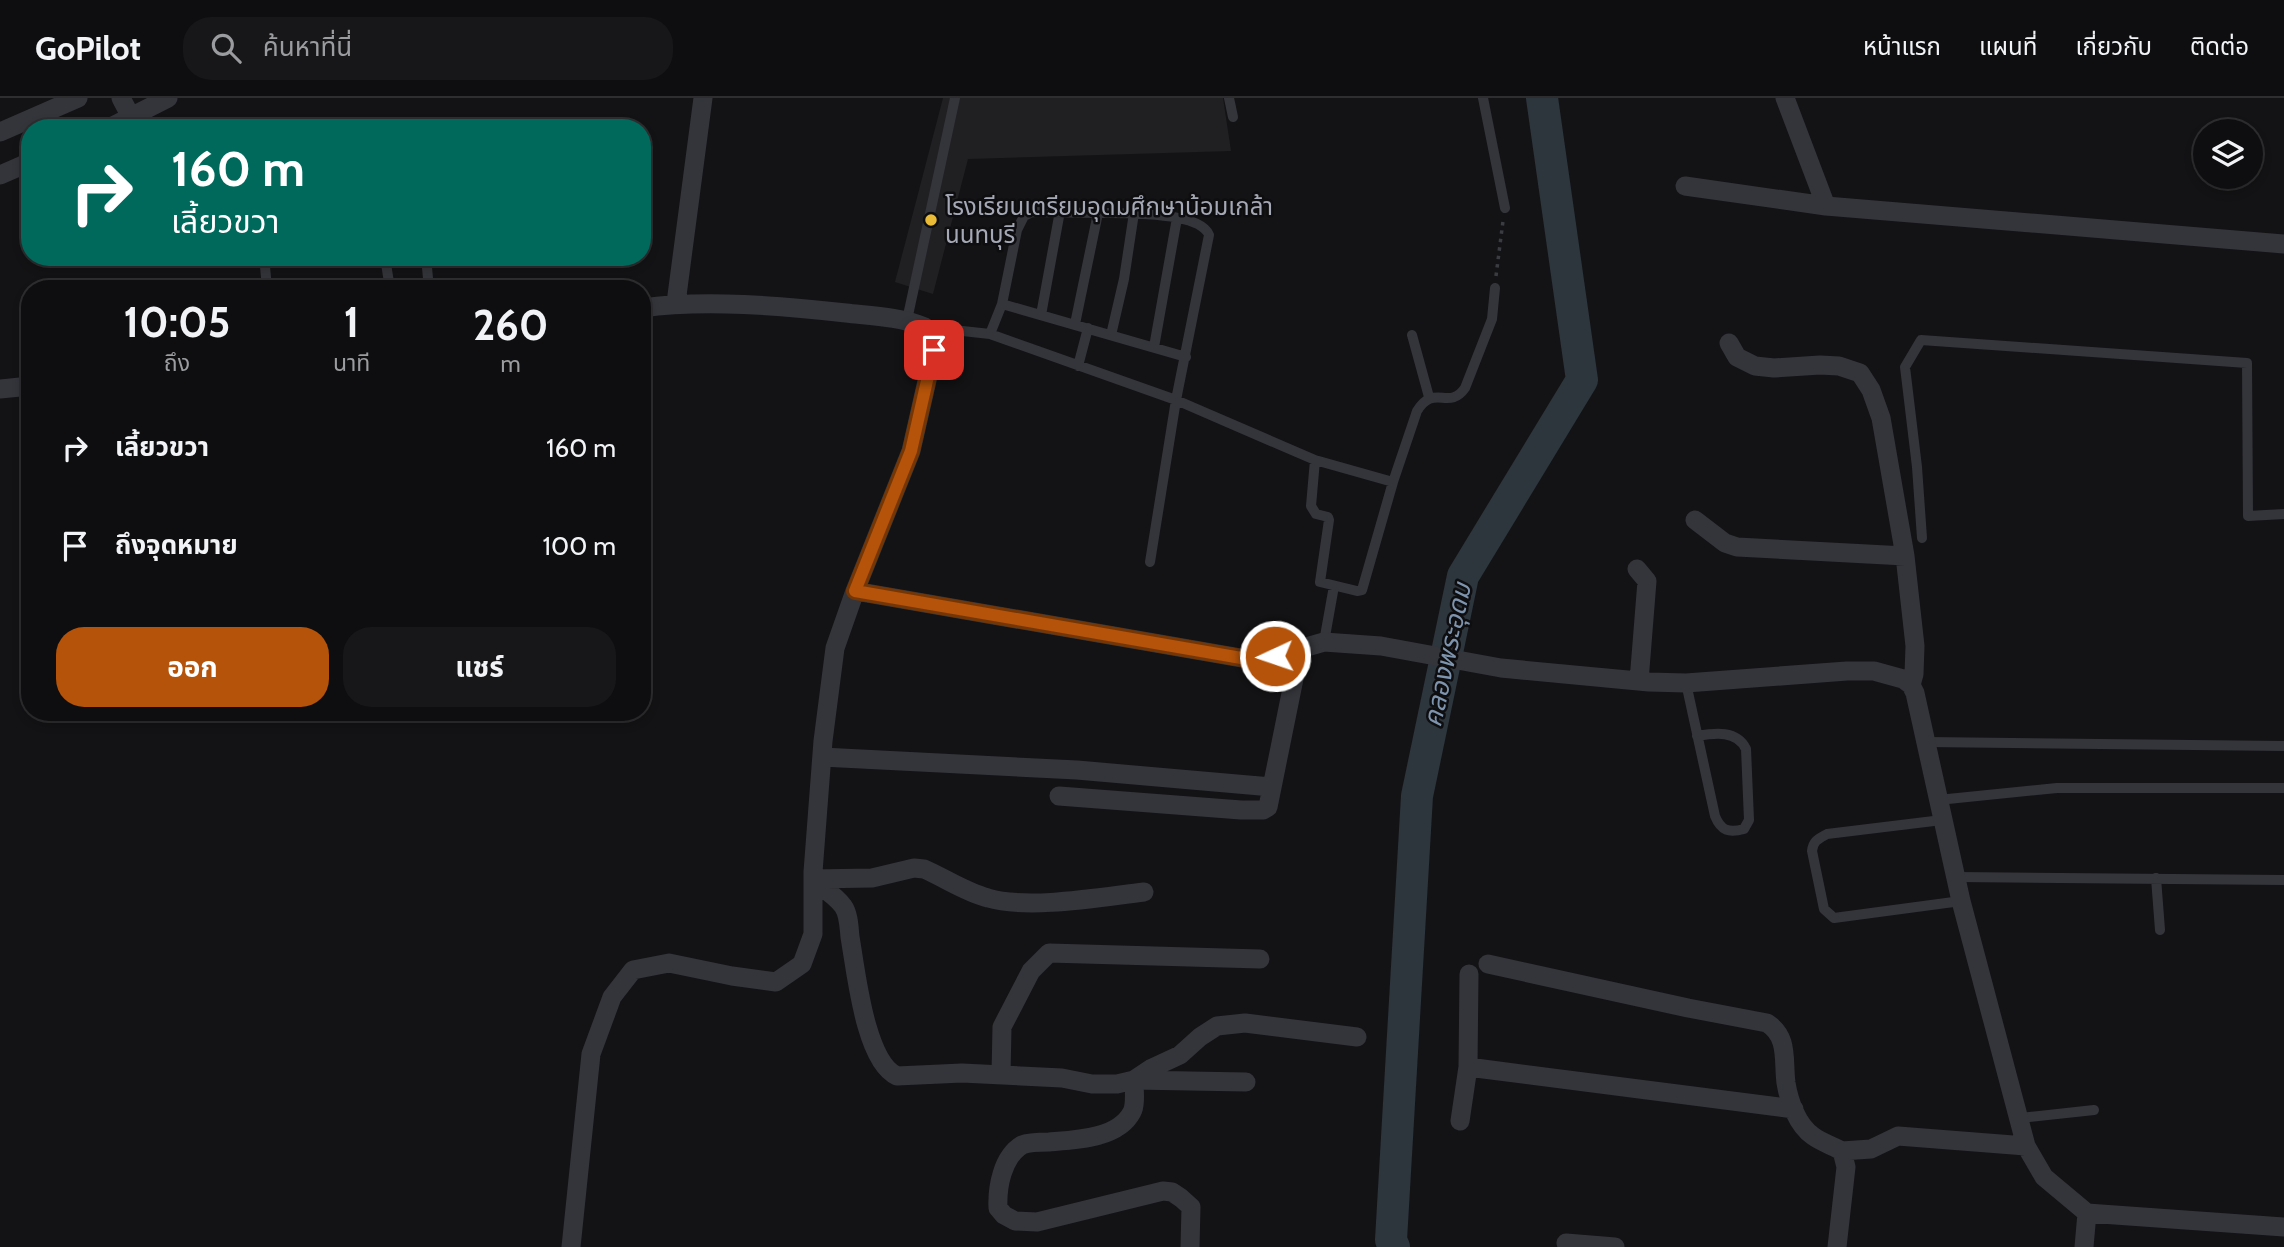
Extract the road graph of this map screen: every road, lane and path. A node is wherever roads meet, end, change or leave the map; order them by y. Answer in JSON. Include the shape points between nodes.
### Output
{"nodes":[{"id":1,"x":78,"y":98,"type":"edge"},
{"id":2,"x":121,"y":98,"type":"edge"},
{"id":3,"x":169,"y":98,"type":"edge"},
{"id":4,"x":703,"y":98,"type":"edge"},
{"id":5,"x":955,"y":98,"type":"edge"},
{"id":6,"x":1229,"y":98,"type":"edge"},
{"id":7,"x":1483,"y":98,"type":"edge"},
{"id":8,"x":1785,"y":98,"type":"edge"},
{"id":9,"x":131,"y":117,"type":"junction"},
{"id":10,"x":1233,"y":117,"type":"dead end"},
{"id":11,"x":30,"y":119,"type":"edge"},
{"id":12,"x":127,"y":119,"type":"edge"},
{"id":13,"x":21,"y":123,"type":"edge"},
{"id":14,"x":0,"y":132,"type":"edge"},
{"id":15,"x":21,"y":166,"type":"edge"},
{"id":16,"x":0,"y":175,"type":"edge"},
{"id":17,"x":1685,"y":186,"type":"dead end"},
{"id":18,"x":1826,"y":206,"type":"junction"},
{"id":19,"x":1504,"y":208,"type":"joint"},
{"id":20,"x":1060,"y":211,"type":"junction"},
{"id":21,"x":1098,"y":212,"type":"junction"},
{"id":22,"x":1134,"y":213,"type":"junction"},
{"id":23,"x":1177,"y":218,"type":"junction"},
{"id":24,"x":2284,"y":244,"type":"edge"},
{"id":25,"x":1495,"y":288,"type":"joint"},
{"id":26,"x":676,"y":303,"type":"junction"},
{"id":27,"x":1002,"y":304,"type":"junction"},
{"id":28,"x":651,"y":307,"type":"edge"},
{"id":29,"x":1041,"y":315,"type":"junction"},
{"id":30,"x":916,"y":324,"type":"junction"},
{"id":31,"x":1075,"y":324,"type":"junction"},
{"id":32,"x":1088,"y":328,"type":"junction"},
{"id":33,"x":990,"y":334,"type":"junction"},
{"id":34,"x":1111,"y":335,"type":"junction"},
{"id":35,"x":1412,"y":335,"type":"dead end"},
{"id":36,"x":1729,"y":343,"type":"dead end"},
{"id":37,"x":1154,"y":348,"type":"junction"},
{"id":38,"x":1186,"y":357,"type":"junction"},
{"id":39,"x":1078,"y":366,"type":"junction"},
{"id":40,"x":21,"y":387,"type":"edge"},
{"id":41,"x":0,"y":389,"type":"edge"},
{"id":42,"x":1429,"y":397,"type":"junction"},
{"id":43,"x":1176,"y":400,"type":"junction"},
{"id":44,"x":1315,"y":460,"type":"junction"},
{"id":45,"x":1393,"y":482,"type":"junction"},
{"id":46,"x":2284,"y":514,"type":"edge"},
{"id":47,"x":1695,"y":520,"type":"dead end"},
{"id":48,"x":1922,"y":538,"type":"dead end"},
{"id":49,"x":1905,"y":556,"type":"junction"},
{"id":50,"x":1150,"y":562,"type":"dead end"},
{"id":51,"x":1637,"y":569,"type":"dead end"},
{"id":52,"x":1334,"y":586,"type":"junction"},
{"id":53,"x":855,"y":591,"type":"junction"},
{"id":54,"x":1324,"y":642,"type":"junction"},
{"id":55,"x":1300,"y":649,"type":"junction"},
{"id":56,"x":1639,"y":681,"type":"junction"},
{"id":57,"x":1686,"y":683,"type":"junction"},
{"id":58,"x":1911,"y":685,"type":"junction"},
{"id":59,"x":1697,"y":736,"type":"junction"},
{"id":60,"x":1927,"y":742,"type":"junction"},
{"id":61,"x":2284,"y":746,"type":"edge"},
{"id":62,"x":822,"y":757,"type":"junction"},
{"id":63,"x":1272,"y":787,"type":"junction"},
{"id":64,"x":2284,"y":788,"type":"edge"},
{"id":65,"x":1059,"y":796,"type":"dead end"},
{"id":66,"x":1938,"y":800,"type":"junction"},
{"id":67,"x":1942,"y":820,"type":"junction"},
{"id":68,"x":1957,"y":877,"type":"junction"},
{"id":69,"x":2156,"y":878,"type":"junction"},
{"id":70,"x":2284,"y":880,"type":"edge"},
{"id":71,"x":813,"y":886,"type":"junction"},
{"id":72,"x":1144,"y":892,"type":"dead end"},
{"id":73,"x":1961,"y":901,"type":"junction"},
{"id":74,"x":2160,"y":930,"type":"dead end"},
{"id":75,"x":1260,"y":959,"type":"dead end"},
{"id":76,"x":1488,"y":964,"type":"dead end"},
{"id":77,"x":1469,"y":974,"type":"dead end"},
{"id":78,"x":1357,"y":1037,"type":"dead end"},
{"id":79,"x":1468,"y":1067,"type":"junction"},
{"id":80,"x":1001,"y":1075,"type":"junction"},
{"id":81,"x":1135,"y":1080,"type":"junction"},
{"id":82,"x":1246,"y":1082,"type":"dead end"},
{"id":83,"x":1794,"y":1110,"type":"junction"},
{"id":84,"x":2094,"y":1110,"type":"dead end"},
{"id":85,"x":2020,"y":1118,"type":"junction"},
{"id":86,"x":1460,"y":1121,"type":"dead end"},
{"id":87,"x":2026,"y":1146,"type":"junction"},
{"id":88,"x":1842,"y":1151,"type":"junction"},
{"id":89,"x":2087,"y":1213,"type":"junction"},
{"id":90,"x":2284,"y":1227,"type":"edge"},
{"id":91,"x":1566,"y":1243,"type":"dead end"},
{"id":92,"x":571,"y":1247,"type":"edge"},
{"id":93,"x":1189,"y":1247,"type":"edge"},
{"id":94,"x":1615,"y":1247,"type":"edge"},
{"id":95,"x":1837,"y":1247,"type":"edge"},
{"id":96,"x":2084,"y":1247,"type":"edge"}],
"edges":[{"from":1,"to":11,"type":"street"},
{"from":2,"to":9,"type":"street"},
{"from":3,"to":9,"type":"street"},
{"from":4,"to":26,"type":"street"},
{"from":5,"to":30,"type":"lane"},
{"from":6,"to":10,"type":"lane"},
{"from":7,"to":19,"type":"lane"},
{"from":8,"to":18,"type":"street"},
{"from":9,"to":12,"type":"street"},
{"from":13,"to":14,"type":"street"},
{"from":15,"to":16,"type":"street"},
{"from":17,"to":18,"type":"street"},
{"from":18,"to":24,"type":"street"},
{"from":19,"to":25,"type":"path"},
{"from":20,"to":21,"type":"lane"},
{"from":20,"to":27,"type":"lane","via":[[1024,216]]},
{"from":20,"to":29,"type":"lane"},
{"from":21,"to":22,"type":"lane"},
{"from":21,"to":31,"type":"lane"},
{"from":22,"to":23,"type":"lane"},
{"from":22,"to":34,"type":"lane"},
{"from":23,"to":37,"type":"lane"},
{"from":23,"to":38,"type":"lane","via":[[1200,224],[1209,235]]},
{"from":25,"to":42,"type":"lane","via":[[1492,319],[1465,388],[1454,398]]},
{"from":26,"to":28,"type":"street"},
{"from":26,"to":30,"type":"street","via":[[809,309]]},
{"from":27,"to":29,"type":"lane"},
{"from":27,"to":33,"type":"lane"},
{"from":29,"to":31,"type":"lane"},
{"from":30,"to":33,"type":"lane"},
{"from":30,"to":53,"type":"street","via":[[934,350],[911,451]]},
{"from":31,"to":32,"type":"lane"},
{"from":32,"to":34,"type":"lane"},
{"from":32,"to":39,"type":"lane"},
{"from":33,"to":39,"type":"lane"},
{"from":34,"to":37,"type":"lane"},
{"from":35,"to":42,"type":"lane"},
{"from":36,"to":49,"type":"street","via":[[1737,357],[1755,366],[1839,366],[1860,373],[1881,418]]},
{"from":37,"to":38,"type":"lane"},
{"from":38,"to":43,"type":"lane"},
{"from":39,"to":43,"type":"lane"},
{"from":40,"to":41,"type":"street"},
{"from":42,"to":45,"type":"lane","via":[[1417,411]]},
{"from":43,"to":44,"type":"lane"},
{"from":43,"to":50,"type":"lane"},
{"from":44,"to":45,"type":"lane"},
{"from":44,"to":52,"type":"lane","via":[[1311,506],[1329,520],[1320,582]]},
{"from":45,"to":52,"type":"lane","via":[[1364,587],[1357,591]]},
{"from":46,"to":48,"type":"lane","via":[[2248,516],[2247,362],[1921,340],[1905,367]]},
{"from":47,"to":49,"type":"street","via":[[1737,547]]},
{"from":49,"to":58,"type":"street","via":[[1915,646]]},
{"from":51,"to":56,"type":"street","via":[[1647,581]]},
{"from":52,"to":54,"type":"lane"},
{"from":53,"to":55,"type":"street","via":[[1247,659]]},
{"from":53,"to":62,"type":"street","via":[[835,648]]},
{"from":54,"to":55,"type":"street"},
{"from":54,"to":56,"type":"street","via":[[1381,646],[1501,668]]},
{"from":55,"to":63,"type":"street"},
{"from":56,"to":57,"type":"street"},
{"from":57,"to":58,"type":"street","via":[[1874,671]]},
{"from":57,"to":59,"type":"lane"},
{"from":58,"to":60,"type":"street"},
{"from":59,"to":59,"type":"lane","via":[[1718,825],[1734,832],[1744,829],[1749,820],[1742,741],[1732,735]]},
{"from":60,"to":61,"type":"lane"},
{"from":60,"to":66,"type":"street"},
{"from":62,"to":63,"type":"street","via":[[1077,770]]},
{"from":62,"to":71,"type":"street"},
{"from":63,"to":65,"type":"street","via":[[1268,807],[1263,810]]},
{"from":64,"to":66,"type":"lane","via":[[2057,788]]},
{"from":66,"to":67,"type":"street"},
{"from":67,"to":68,"type":"street"},
{"from":67,"to":73,"type":"lane","via":[[1826,834],[1817,839],[1812,852],[1824,909],[1834,918]]},
{"from":68,"to":69,"type":"lane"},
{"from":68,"to":73,"type":"street"},
{"from":69,"to":70,"type":"lane"},
{"from":69,"to":74,"type":"lane"},
{"from":71,"to":72,"type":"street","via":[[914,868],[1009,903]]},
{"from":71,"to":80,"type":"street","via":[[823,888],[845,908],[874,1050],[890,1073]]},
{"from":71,"to":92,"type":"street","via":[[813,934],[802,964],[776,982],[669,963],[633,970],[612,997],[591,1054]]},
{"from":73,"to":85,"type":"street"},
{"from":75,"to":80,"type":"street","via":[[1049,953],[1031,971],[1002,1027]]},
{"from":76,"to":83,"type":"street","via":[[1767,1023],[1784,1049],[1786,1084]]},
{"from":77,"to":79,"type":"street"},
{"from":78,"to":81,"type":"street","via":[[1245,1023],[1217,1026],[1180,1055]]},
{"from":79,"to":83,"type":"street"},
{"from":79,"to":86,"type":"street"},
{"from":80,"to":81,"type":"street","via":[[1092,1084]]},
{"from":81,"to":82,"type":"street"},
{"from":81,"to":93,"type":"street","via":[[1133,1111],[1109,1133],[1023,1144],[1002,1173],[998,1208],[1015,1221],[1037,1222],[1171,1192],[1191,1207]]},
{"from":83,"to":88,"type":"street","via":[[1812,1136]]},
{"from":84,"to":85,"type":"lane"},
{"from":85,"to":87,"type":"street"},
{"from":87,"to":88,"type":"street","via":[[1898,1136],[1871,1149]]},
{"from":87,"to":89,"type":"street","via":[[2044,1177]]},
{"from":88,"to":95,"type":"street","via":[[1846,1167]]},
{"from":89,"to":90,"type":"street"},
{"from":89,"to":96,"type":"street"},
{"from":91,"to":94,"type":"street"}]}
